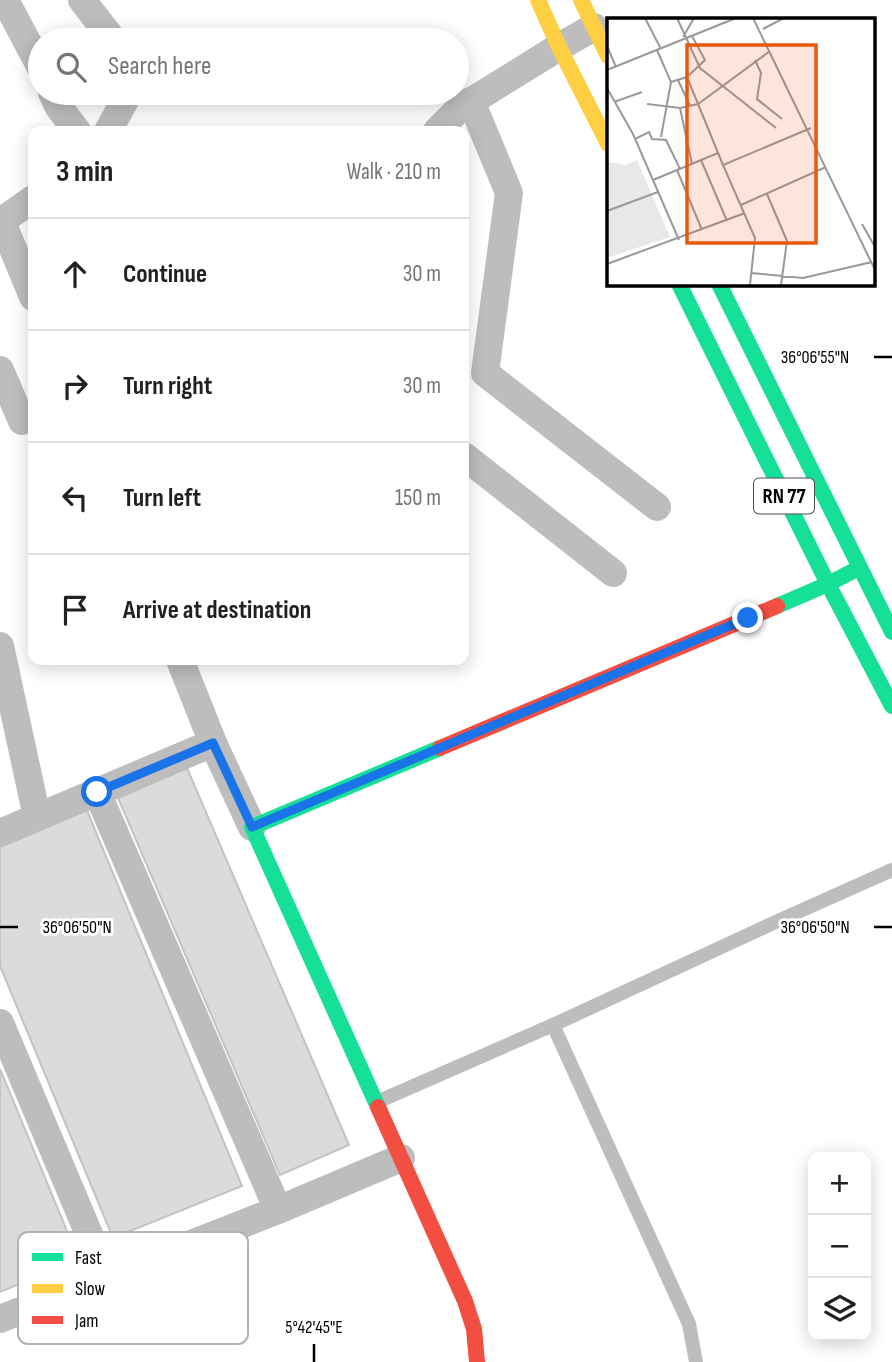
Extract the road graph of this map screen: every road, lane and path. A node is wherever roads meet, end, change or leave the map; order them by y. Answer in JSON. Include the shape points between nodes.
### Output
{"nodes":[{"id":1,"x":5,"y":0,"type":"edge"},
{"id":2,"x":82,"y":0,"type":"edge"},
{"id":3,"x":538,"y":0,"type":"edge"},
{"id":4,"x":581,"y":0,"type":"edge"},
{"id":5,"x":594,"y":27,"type":"junction"},
{"id":6,"x":104,"y":28,"type":"edge"},
{"id":7,"x":28,"y":43,"type":"edge"},
{"id":8,"x":559,"y":47,"type":"junction"},
{"id":9,"x":607,"y":54,"type":"edge"},
{"id":10,"x":471,"y":101,"type":"joint"},
{"id":11,"x":58,"y":105,"type":"edge"},
{"id":12,"x":123,"y":105,"type":"edge"},
{"id":13,"x":465,"y":105,"type":"edge"},
{"id":14,"x":73,"y":126,"type":"edge"},
{"id":15,"x":111,"y":126,"type":"edge"},
{"id":16,"x":442,"y":126,"type":"edge"},
{"id":17,"x":607,"y":142,"type":"edge"},
{"id":18,"x":28,"y":203,"type":"edge"},
{"id":19,"x":1,"y":222,"type":"edge"},
{"id":20,"x":28,"y":285,"type":"edge"},
{"id":21,"x":679,"y":285,"type":"edge"},
{"id":22,"x":719,"y":285,"type":"edge"},
{"id":23,"x":0,"y":370,"type":"edge"},
{"id":24,"x":18,"y":422,"type":"edge"},
{"id":25,"x":469,"y":460,"type":"edge"},
{"id":26,"x":657,"y":507,"type":"dead end"},
{"id":27,"x":859,"y":568,"type":"junction"},
{"id":28,"x":613,"y":573,"type":"dead end"},
{"id":29,"x":828,"y":583,"type":"junction"},
{"id":30,"x":892,"y":632,"type":"edge"},
{"id":31,"x":0,"y":646,"type":"edge"},
{"id":32,"x":182,"y":665,"type":"edge"},
{"id":33,"x":892,"y":706,"type":"edge"},
{"id":34,"x":213,"y":743,"type":"junction"},
{"id":35,"x":97,"y":792,"type":"junction"},
{"id":36,"x":37,"y":817,"type":"junction"},
{"id":37,"x":252,"y":827,"type":"junction"},
{"id":38,"x":0,"y":832,"type":"edge"},
{"id":39,"x":892,"y":870,"type":"edge"},
{"id":40,"x":0,"y":1023,"type":"edge"},
{"id":41,"x":553,"y":1025,"type":"junction"},
{"id":42,"x":376,"y":1103,"type":"junction"},
{"id":43,"x":401,"y":1158,"type":"junction"},
{"id":44,"x":278,"y":1210,"type":"junction"},
{"id":45,"x":88,"y":1232,"type":"edge"},
{"id":46,"x":223,"y":1232,"type":"edge"},
{"id":47,"x":18,"y":1312,"type":"edge"},
{"id":48,"x":0,"y":1319,"type":"edge"},
{"id":49,"x":477,"y":1362,"type":"edge"},
{"id":50,"x":696,"y":1362,"type":"edge"}],
"edges":[{"from":1,"to":7,"type":"street"},
{"from":2,"to":6,"type":"street"},
{"from":3,"to":8,"type":"main road"},
{"from":4,"to":5,"type":"main road"},
{"from":5,"to":8,"type":"street"},
{"from":5,"to":9,"type":"main road"},
{"from":8,"to":10,"type":"street"},
{"from":8,"to":17,"type":"main road"},
{"from":10,"to":26,"type":"street","via":[[509,193],[485,373]]},
{"from":11,"to":14,"type":"street"},
{"from":12,"to":15,"type":"street"},
{"from":13,"to":16,"type":"street"},
{"from":18,"to":19,"type":"street"},
{"from":19,"to":20,"type":"street"},
{"from":21,"to":29,"type":"main road","number":"RN 77"},
{"from":22,"to":27,"type":"main road","number":"RN 77"},
{"from":23,"to":24,"type":"street"},
{"from":25,"to":28,"type":"street"},
{"from":27,"to":29,"type":"main road"},
{"from":27,"to":30,"type":"main road","number":"RN 77"},
{"from":29,"to":33,"type":"main road","number":"RN 77"},
{"from":29,"to":37,"type":"main road"},
{"from":31,"to":36,"type":"street"},
{"from":32,"to":34,"type":"street"},
{"from":34,"to":35,"type":"street"},
{"from":34,"to":37,"type":"street"},
{"from":35,"to":36,"type":"street"},
{"from":35,"to":44,"type":"street"},
{"from":36,"to":38,"type":"street"},
{"from":37,"to":42,"type":"main road"},
{"from":39,"to":41,"type":"lane"},
{"from":40,"to":45,"type":"street"},
{"from":41,"to":42,"type":"lane"},
{"from":41,"to":50,"type":"lane","via":[[689,1324]]},
{"from":42,"to":43,"type":"main road"},
{"from":43,"to":44,"type":"street"},
{"from":43,"to":49,"type":"main road","via":[[465,1301]]},
{"from":44,"to":46,"type":"street"},
{"from":47,"to":48,"type":"street"}]}
